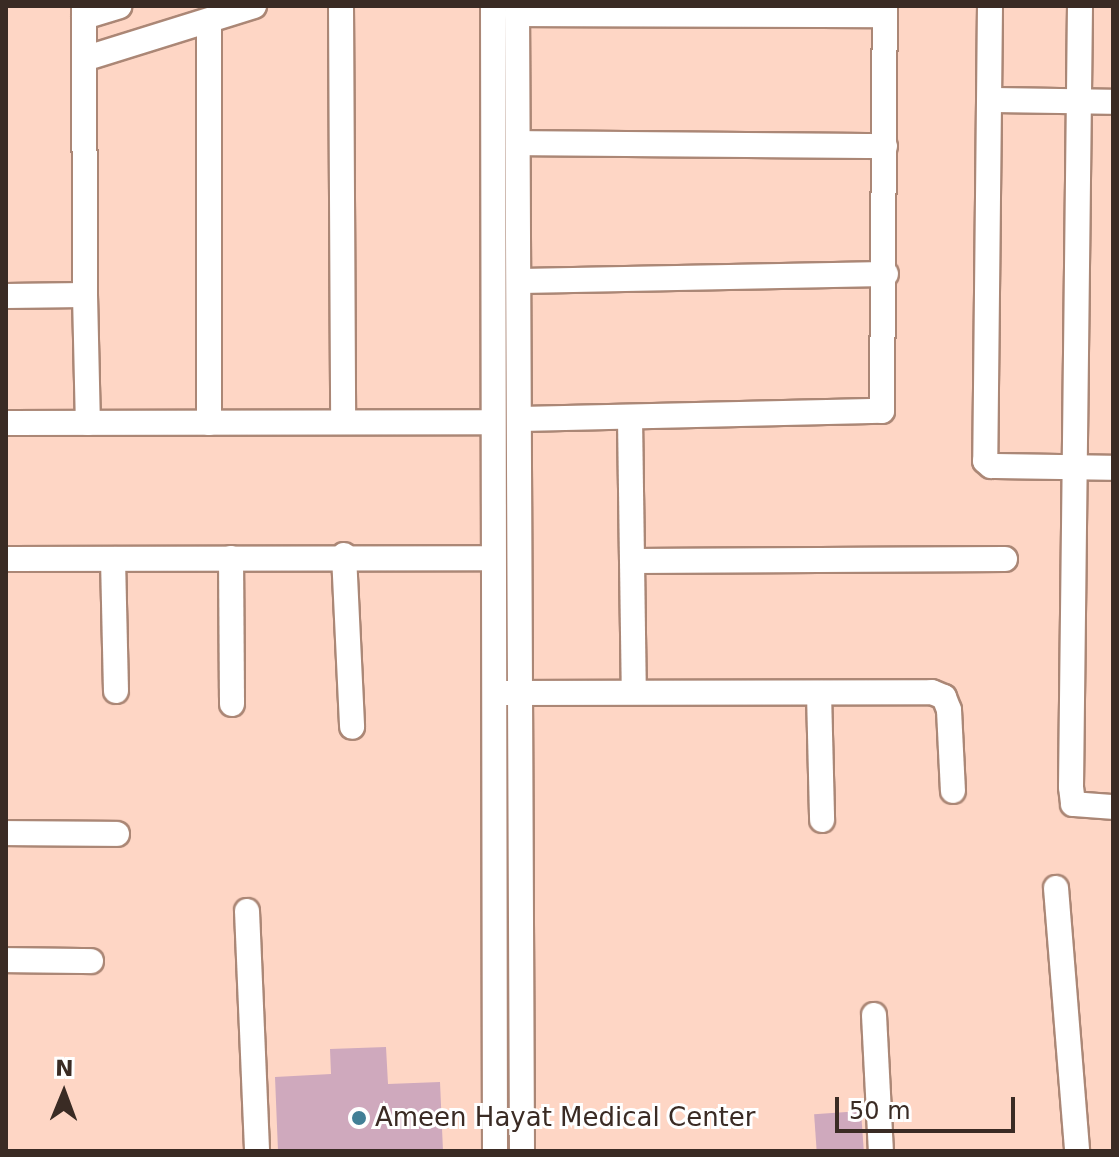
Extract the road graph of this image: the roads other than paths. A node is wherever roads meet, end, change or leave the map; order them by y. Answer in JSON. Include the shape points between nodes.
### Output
{"nodes":[{"id":1,"x":119,"y":6,"type":"edge"},
{"id":2,"x":254,"y":6,"type":"edge"},
{"id":3,"x":341,"y":6,"type":"edge"},
{"id":4,"x":493,"y":6,"type":"edge"},
{"id":5,"x":990,"y":6,"type":"edge"},
{"id":6,"x":1080,"y":6,"type":"edge"},
{"id":7,"x":517,"y":10,"type":"edge"},
{"id":8,"x":885,"y":10,"type":"edge"},
{"id":9,"x":84,"y":11,"type":"edge"},
{"id":10,"x":209,"y":21,"type":"junction"},
{"id":11,"x":87,"y":58,"type":"junction"},
{"id":12,"x":990,"y":100,"type":"junction"},
{"id":13,"x":1080,"y":101,"type":"junction"},
{"id":14,"x":1113,"y":102,"type":"edge"},
{"id":15,"x":518,"y":143,"type":"junction"},
{"id":16,"x":885,"y":146,"type":"junction"},
{"id":17,"x":886,"y":274,"type":"junction"},
{"id":18,"x":520,"y":281,"type":"junction"},
{"id":19,"x":85,"y":295,"type":"junction"},
{"id":20,"x":6,"y":296,"type":"edge"},
{"id":21,"x":630,"y":418,"type":"junction"},
{"id":22,"x":521,"y":419,"type":"junction"},
{"id":23,"x":492,"y":420,"type":"junction"},
{"id":24,"x":343,"y":422,"type":"junction"},
{"id":25,"x":6,"y":423,"type":"edge"},
{"id":26,"x":88,"y":423,"type":"junction"},
{"id":27,"x":209,"y":423,"type":"junction"},
{"id":28,"x":1074,"y":467,"type":"junction"},
{"id":29,"x":1113,"y":468,"type":"edge"},
{"id":30,"x":344,"y":555,"type":"junction"},
{"id":31,"x":231,"y":558,"type":"junction"},
{"id":32,"x":490,"y":558,"type":"junction"},
{"id":33,"x":6,"y":559,"type":"edge"},
{"id":34,"x":113,"y":559,"type":"junction"},
{"id":35,"x":1005,"y":559,"type":"dead end"},
{"id":36,"x":633,"y":561,"type":"junction"},
{"id":37,"x":116,"y":691,"type":"dead end"},
{"id":38,"x":519,"y":692,"type":"junction"},
{"id":39,"x":634,"y":692,"type":"junction"},
{"id":40,"x":819,"y":693,"type":"junction"},
{"id":41,"x":492,"y":694,"type":"junction"},
{"id":42,"x":232,"y":704,"type":"dead end"},
{"id":43,"x":352,"y":727,"type":"dead end"},
{"id":44,"x":953,"y":791,"type":"dead end"},
{"id":45,"x":1113,"y":807,"type":"edge"},
{"id":46,"x":822,"y":820,"type":"dead end"},
{"id":47,"x":6,"y":833,"type":"edge"},
{"id":48,"x":117,"y":834,"type":"dead end"},
{"id":49,"x":1056,"y":888,"type":"dead end"},
{"id":50,"x":247,"y":911,"type":"dead end"},
{"id":51,"x":6,"y":960,"type":"edge"},
{"id":52,"x":91,"y":961,"type":"dead end"},
{"id":53,"x":874,"y":1015,"type":"dead end"},
{"id":54,"x":257,"y":1151,"type":"edge"},
{"id":55,"x":495,"y":1151,"type":"edge"},
{"id":56,"x":522,"y":1151,"type":"edge"},
{"id":57,"x":881,"y":1151,"type":"edge"},
{"id":58,"x":1077,"y":1151,"type":"edge"}],
"edges":[{"from":1,"to":9,"type":"street"},
{"from":2,"to":10,"type":"street"},
{"from":3,"to":24,"type":"street"},
{"from":4,"to":23,"type":"street"},
{"from":5,"to":12,"type":"street"},
{"from":6,"to":13,"type":"street"},
{"from":7,"to":8,"type":"street"},
{"from":7,"to":15,"type":"street"},
{"from":8,"to":16,"type":"street"},
{"from":9,"to":11,"type":"street"},
{"from":10,"to":11,"type":"street"},
{"from":10,"to":27,"type":"street"},
{"from":11,"to":19,"type":"street"},
{"from":12,"to":13,"type":"street"},
{"from":12,"to":28,"type":"street","via":[[985,461],[991,466]]},
{"from":13,"to":14,"type":"street"},
{"from":13,"to":28,"type":"street"},
{"from":15,"to":16,"type":"street"},
{"from":15,"to":18,"type":"street"},
{"from":16,"to":17,"type":"street"},
{"from":17,"to":18,"type":"street"},
{"from":17,"to":21,"type":"street","via":[[882,411]]},
{"from":18,"to":22,"type":"street"},
{"from":19,"to":20,"type":"street"},
{"from":19,"to":26,"type":"street"},
{"from":21,"to":22,"type":"street"},
{"from":21,"to":36,"type":"street"},
{"from":22,"to":23,"type":"street"},
{"from":22,"to":23,"type":"street"},
{"from":22,"to":38,"type":"street"},
{"from":23,"to":24,"type":"street"},
{"from":23,"to":32,"type":"street"},
{"from":24,"to":27,"type":"street"},
{"from":25,"to":26,"type":"street"},
{"from":26,"to":27,"type":"street"},
{"from":28,"to":29,"type":"street"},
{"from":28,"to":45,"type":"street","via":[[1071,787],[1073,804]]},
{"from":30,"to":31,"type":"street"},
{"from":30,"to":32,"type":"street"},
{"from":30,"to":43,"type":"street"},
{"from":31,"to":34,"type":"street"},
{"from":31,"to":42,"type":"street"},
{"from":32,"to":41,"type":"street"},
{"from":33,"to":34,"type":"street"},
{"from":34,"to":37,"type":"street"},
{"from":35,"to":36,"type":"street"},
{"from":36,"to":39,"type":"street"},
{"from":38,"to":39,"type":"street"},
{"from":38,"to":41,"type":"street"},
{"from":38,"to":56,"type":"street"},
{"from":39,"to":40,"type":"street"},
{"from":40,"to":44,"type":"street","via":[[932,692],[944,697]]},
{"from":40,"to":46,"type":"street"},
{"from":41,"to":55,"type":"street"},
{"from":47,"to":48,"type":"street"},
{"from":49,"to":58,"type":"street"},
{"from":50,"to":54,"type":"street"},
{"from":51,"to":52,"type":"street"},
{"from":53,"to":57,"type":"street"}]}
